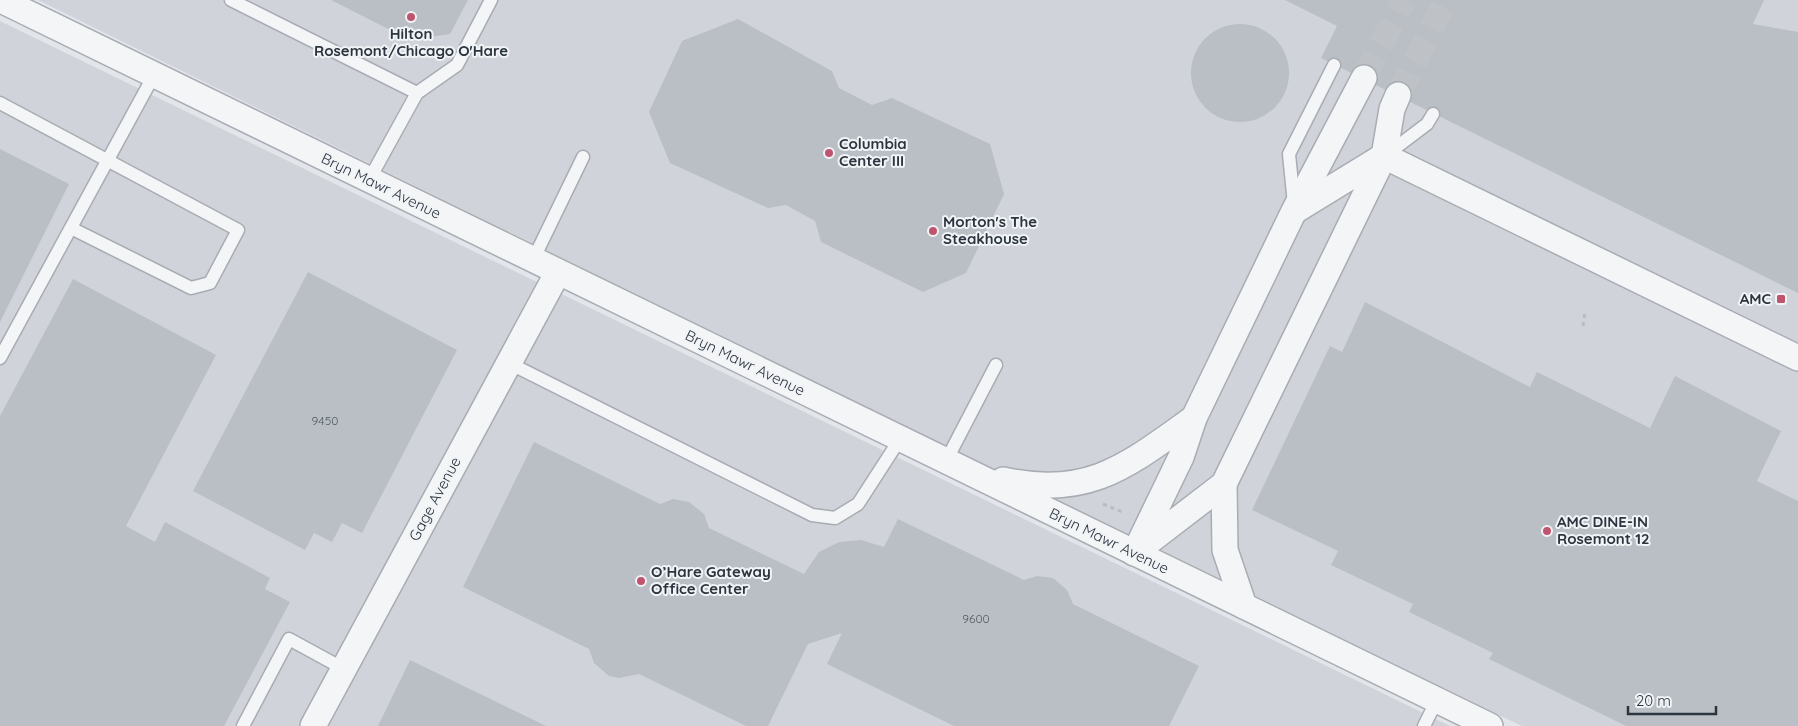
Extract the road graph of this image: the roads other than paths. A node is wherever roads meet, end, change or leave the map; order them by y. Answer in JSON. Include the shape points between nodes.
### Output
{"nodes":[{"id":1,"x":1,"y":0,"type":"edge"},
{"id":2,"x":231,"y":0,"type":"edge"},
{"id":3,"x":491,"y":0,"type":"edge"},
{"id":4,"x":1334,"y":65,"type":"dead end"},
{"id":5,"x":154,"y":75,"type":"junction"},
{"id":6,"x":1364,"y":78,"type":"tunnel mouth"},
{"id":7,"x":417,"y":93,"type":"junction"},
{"id":8,"x":1398,"y":95,"type":"tunnel mouth"},
{"id":9,"x":0,"y":103,"type":"edge"},
{"id":10,"x":1433,"y":114,"type":"dead end"},
{"id":11,"x":1384,"y":156,"type":"junction"},
{"id":12,"x":583,"y":157,"type":"dead end"},
{"id":13,"x":107,"y":161,"type":"junction"},
{"id":14,"x":369,"y":180,"type":"junction"},
{"id":15,"x":1294,"y":211,"type":"junction"},
{"id":16,"x":71,"y":228,"type":"junction"},
{"id":17,"x":533,"y":260,"type":"junction"},
{"id":18,"x":558,"y":272,"type":"junction"},
{"id":19,"x":0,"y":358,"type":"edge"},
{"id":20,"x":1798,"y":358,"type":"edge"},
{"id":21,"x":509,"y":363,"type":"junction"},
{"id":22,"x":996,"y":365,"type":"dead end"},
{"id":23,"x":1194,"y":418,"type":"junction"},
{"id":24,"x":900,"y":439,"type":"junction"},
{"id":25,"x":956,"y":466,"type":"junction"},
{"id":26,"x":1224,"y":484,"type":"junction"},
{"id":27,"x":1134,"y":553,"type":"junction"},
{"id":28,"x":1244,"y":606,"type":"junction"},
{"id":29,"x":344,"y":669,"type":"junction"},
{"id":30,"x":1438,"y":700,"type":"junction"},
{"id":31,"x":243,"y":726,"type":"edge"},
{"id":32,"x":313,"y":726,"type":"edge"},
{"id":33,"x":1424,"y":726,"type":"edge"},
{"id":34,"x":1490,"y":726,"type":"edge"}],
"edges":[{"from":1,"to":5,"type":"street","name":"Bryn Mawr Avenue"},
{"from":2,"to":7,"type":"lane"},
{"from":3,"to":7,"type":"lane","via":[[457,65]]},
{"from":4,"to":15,"type":"lane","via":[[1289,154]]},
{"from":5,"to":13,"type":"lane"},
{"from":5,"to":14,"type":"street","name":"Bryn Mawr Avenue"},
{"from":6,"to":15,"type":"street"},
{"from":7,"to":14,"type":"lane"},
{"from":8,"to":11,"type":"street","via":[[1392,109]]},
{"from":9,"to":13,"type":"lane"},
{"from":10,"to":11,"type":"lane","via":[[1427,124]]},
{"from":11,"to":15,"type":"street"},
{"from":11,"to":20,"type":"street"},
{"from":11,"to":26,"type":"street"},
{"from":12,"to":17,"type":"lane"},
{"from":13,"to":16,"type":"lane"},
{"from":13,"to":16,"type":"lane","via":[[238,230],[210,283],[191,288]]},
{"from":14,"to":17,"type":"street","name":"Bryn Mawr Avenue"},
{"from":15,"to":23,"type":"street"},
{"from":16,"to":19,"type":"lane"},
{"from":17,"to":18,"type":"street","name":"Bryn Mawr Avenue"},
{"from":18,"to":21,"type":"street","name":"Gage Avenue"},
{"from":18,"to":24,"type":"street","name":"Bryn Mawr Avenue"},
{"from":21,"to":24,"type":"lane","via":[[812,516],[835,518],[858,504]]},
{"from":21,"to":29,"type":"street","name":"Gage Avenue"},
{"from":22,"to":25,"type":"lane"},
{"from":23,"to":25,"type":"street","via":[[1127,465],[1096,478],[1068,484],[1032,486]]},
{"from":23,"to":27,"type":"street","via":[[1181,457]]},
{"from":24,"to":25,"type":"street","name":"Bryn Mawr Avenue"},
{"from":25,"to":27,"type":"street","name":"Bryn Mawr Avenue"},
{"from":26,"to":27,"type":"street"},
{"from":26,"to":28,"type":"street","via":[[1225,550]]},
{"from":27,"to":28,"type":"street","name":"Bryn Mawr Avenue"},
{"from":28,"to":30,"type":"street","name":"Bryn Mawr Avenue"},
{"from":29,"to":31,"type":"lane","via":[[290,639]]},
{"from":29,"to":32,"type":"street","name":"Gage Avenue"},
{"from":30,"to":33,"type":"lane"},
{"from":30,"to":34,"type":"street","name":"Bryn Mawr Avenue"}]}
